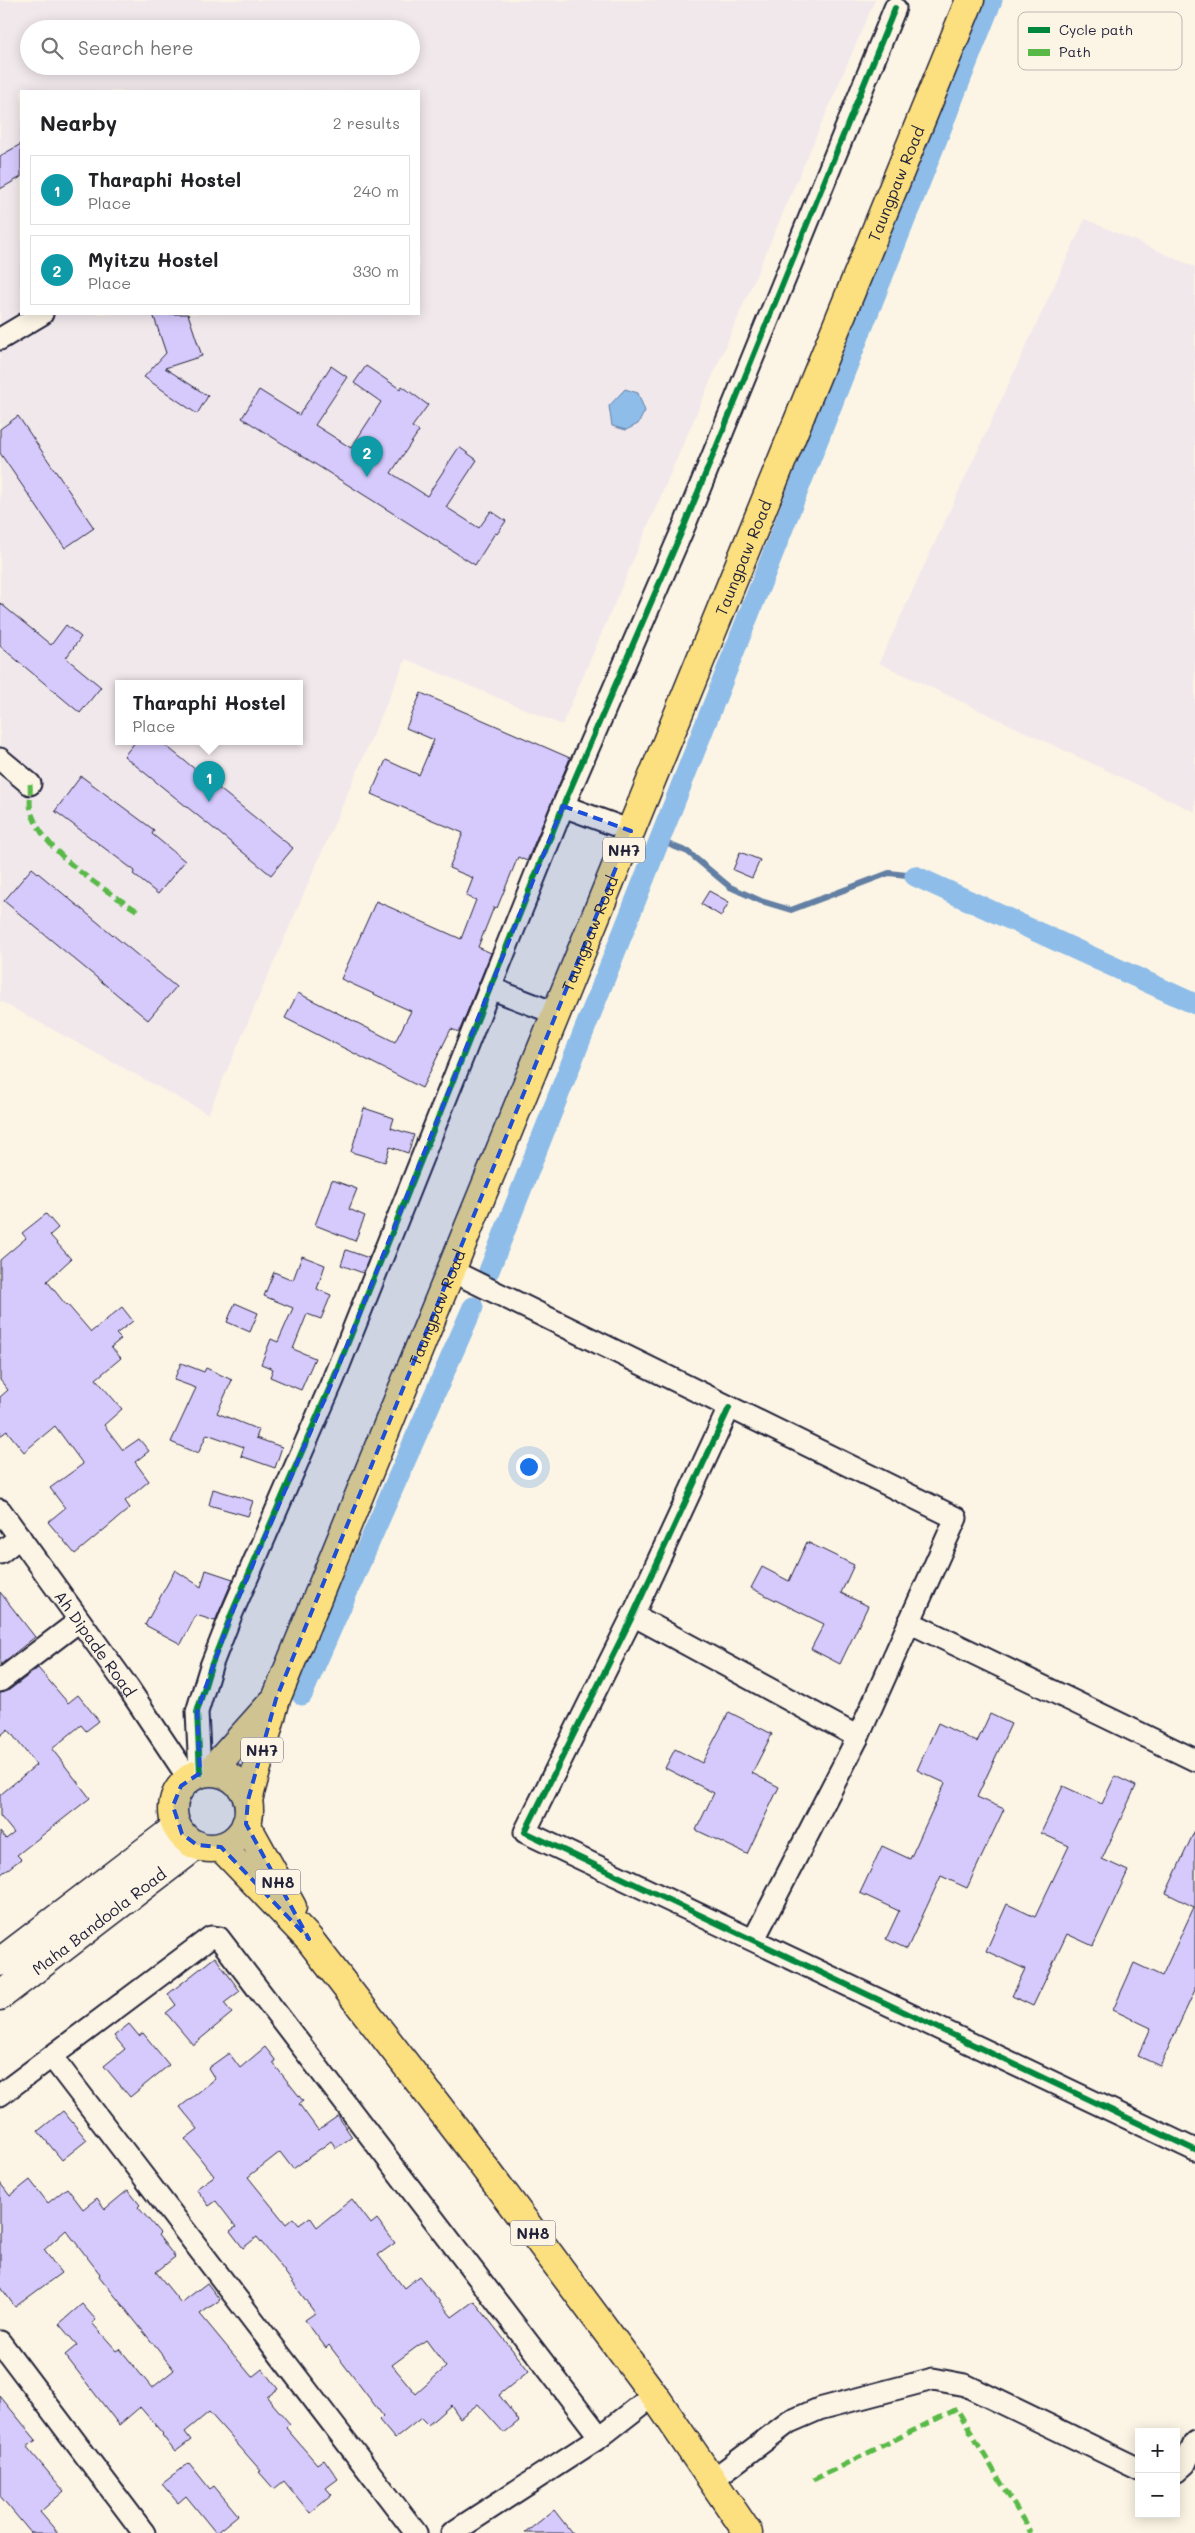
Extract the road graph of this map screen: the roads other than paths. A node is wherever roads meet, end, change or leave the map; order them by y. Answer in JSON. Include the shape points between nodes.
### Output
{"nodes":[{"id":1,"x":970,"y":0,"type":"edge"},
{"id":2,"x":895,"y":8,"type":"dead end"},
{"id":3,"x":40,"y":315,"type":"edge"},
{"id":4,"x":0,"y":339,"type":"edge"},
{"id":5,"x":0,"y":759,"type":"edge"},
{"id":6,"x":30,"y":784,"type":"dead end"},
{"id":7,"x":563,"y":806,"type":"junction"},
{"id":8,"x":631,"y":831,"type":"junction"},
{"id":9,"x":490,"y":988,"type":"junction"},
{"id":10,"x":557,"y":1014,"type":"junction"},
{"id":11,"x":452,"y":1271,"type":"junction"},
{"id":12,"x":729,"y":1408,"type":"junction"},
{"id":13,"x":0,"y":1510,"type":"edge"},
{"id":14,"x":20,"y":1537,"type":"junction"},
{"id":15,"x":0,"y":1553,"type":"edge"},
{"id":16,"x":633,"y":1615,"type":"junction"},
{"id":17,"x":79,"y":1621,"type":"junction"},
{"id":18,"x":909,"y":1622,"type":"junction"},
{"id":19,"x":0,"y":1681,"type":"edge"},
{"id":20,"x":276,"y":1699,"type":"junction"},
{"id":21,"x":858,"y":1737,"type":"junction"},
{"id":22,"x":1195,"y":1760,"type":"edge"},
{"id":23,"x":200,"y":1774,"type":"junction"},
{"id":24,"x":247,"y":1812,"type":"junction"},
{"id":25,"x":177,"y":1826,"type":"junction"},
{"id":26,"x":209,"y":1846,"type":"junction"},
{"id":27,"x":754,"y":1938,"type":"junction"},
{"id":28,"x":309,"y":1939,"type":"junction"},
{"id":29,"x":0,"y":1962,"type":"edge"},
{"id":30,"x":0,"y":1996,"type":"edge"},
{"id":31,"x":52,"y":2057,"type":"junction"},
{"id":32,"x":0,"y":2095,"type":"edge"},
{"id":33,"x":1195,"y":2150,"type":"edge"},
{"id":34,"x":0,"y":2342,"type":"edge"},
{"id":35,"x":654,"y":2395,"type":"junction"},
{"id":36,"x":600,"y":2437,"type":"junction"},
{"id":37,"x":1195,"y":2442,"type":"edge"},
{"id":38,"x":1135,"y":2467,"type":"edge"},
{"id":39,"x":1180,"y":2468,"type":"edge"},
{"id":40,"x":711,"y":2481,"type":"junction"},
{"id":41,"x":144,"y":2533,"type":"edge"},
{"id":42,"x":416,"y":2533,"type":"edge"},
{"id":43,"x":452,"y":2533,"type":"edge"},
{"id":44,"x":748,"y":2533,"type":"edge"}],
"edges":[{"from":1,"to":8,"type":"highway","name":"Taungpaw Road","number":"NH7"},
{"from":2,"to":7,"type":"street","via":[[685,524]]},
{"from":3,"to":4,"type":"street"},
{"from":5,"to":6,"type":"street"},
{"from":7,"to":8,"type":"street"},
{"from":7,"to":9,"type":"street"},
{"from":8,"to":10,"type":"highway","name":"Taungpaw Road","number":"NH7"},
{"from":9,"to":10,"type":"street"},
{"from":9,"to":23,"type":"street","via":[[332,1380],[211,1666],[198,1712]]},
{"from":10,"to":11,"type":"highway","name":"Taungpaw Road","number":"NH7"},
{"from":11,"to":12,"type":"street"},
{"from":11,"to":20,"type":"highway","name":"Taungpaw Road","number":"NH7"},
{"from":12,"to":16,"type":"street"},
{"from":12,"to":18,"type":"street","via":[[956,1518]]},
{"from":13,"to":14,"type":"street","name":"Ah Dipade Road"},
{"from":14,"to":15,"type":"street"},
{"from":14,"to":17,"type":"street","name":"Ah Dipade Road"},
{"from":16,"to":21,"type":"street"},
{"from":16,"to":27,"type":"street","via":[[525,1832]]},
{"from":17,"to":19,"type":"street"},
{"from":17,"to":23,"type":"street","name":"Ah Dipade Road","via":[[127,1686]]},
{"from":18,"to":21,"type":"street"},
{"from":18,"to":22,"type":"street"},
{"from":20,"to":23,"type":"highway","name":"Taungpaw Road","number":"NH7"},
{"from":20,"to":24,"type":"highway","name":"Taungpaw Road","number":"NH7"},
{"from":21,"to":27,"type":"street"},
{"from":23,"to":24,"type":"highway","via":[[224,1774],[234,1780],[243,1789]]},
{"from":23,"to":25,"type":"highway","via":[[176,1795],[173,1806]]},
{"from":24,"to":26,"type":"highway","via":[[240,1835],[231,1842]]},
{"from":24,"to":28,"type":"highway","number":"NH8"},
{"from":25,"to":26,"type":"highway","via":[[189,1841]]},
{"from":25,"to":29,"type":"main road","name":"Maha Bandoola Road"},
{"from":26,"to":28,"type":"highway","number":"NH8"},
{"from":26,"to":30,"type":"main road","name":"Maha Bandoola Road"},
{"from":27,"to":33,"type":"street"},
{"from":28,"to":35,"type":"highway","number":"NH8"},
{"from":31,"to":32,"type":"street"},
{"from":31,"to":36,"type":"street","via":[[212,1937],[219,1938]]},
{"from":31,"to":42,"type":"street"},
{"from":34,"to":41,"type":"street"},
{"from":35,"to":36,"type":"street"},
{"from":35,"to":40,"type":"highway","number":"NH8"},
{"from":36,"to":43,"type":"street"},
{"from":37,"to":39,"type":"street"},
{"from":38,"to":40,"type":"street","via":[[964,2385],[933,2379],[819,2409],[788,2422]]},
{"from":40,"to":44,"type":"highway","number":"NH8"}]}
